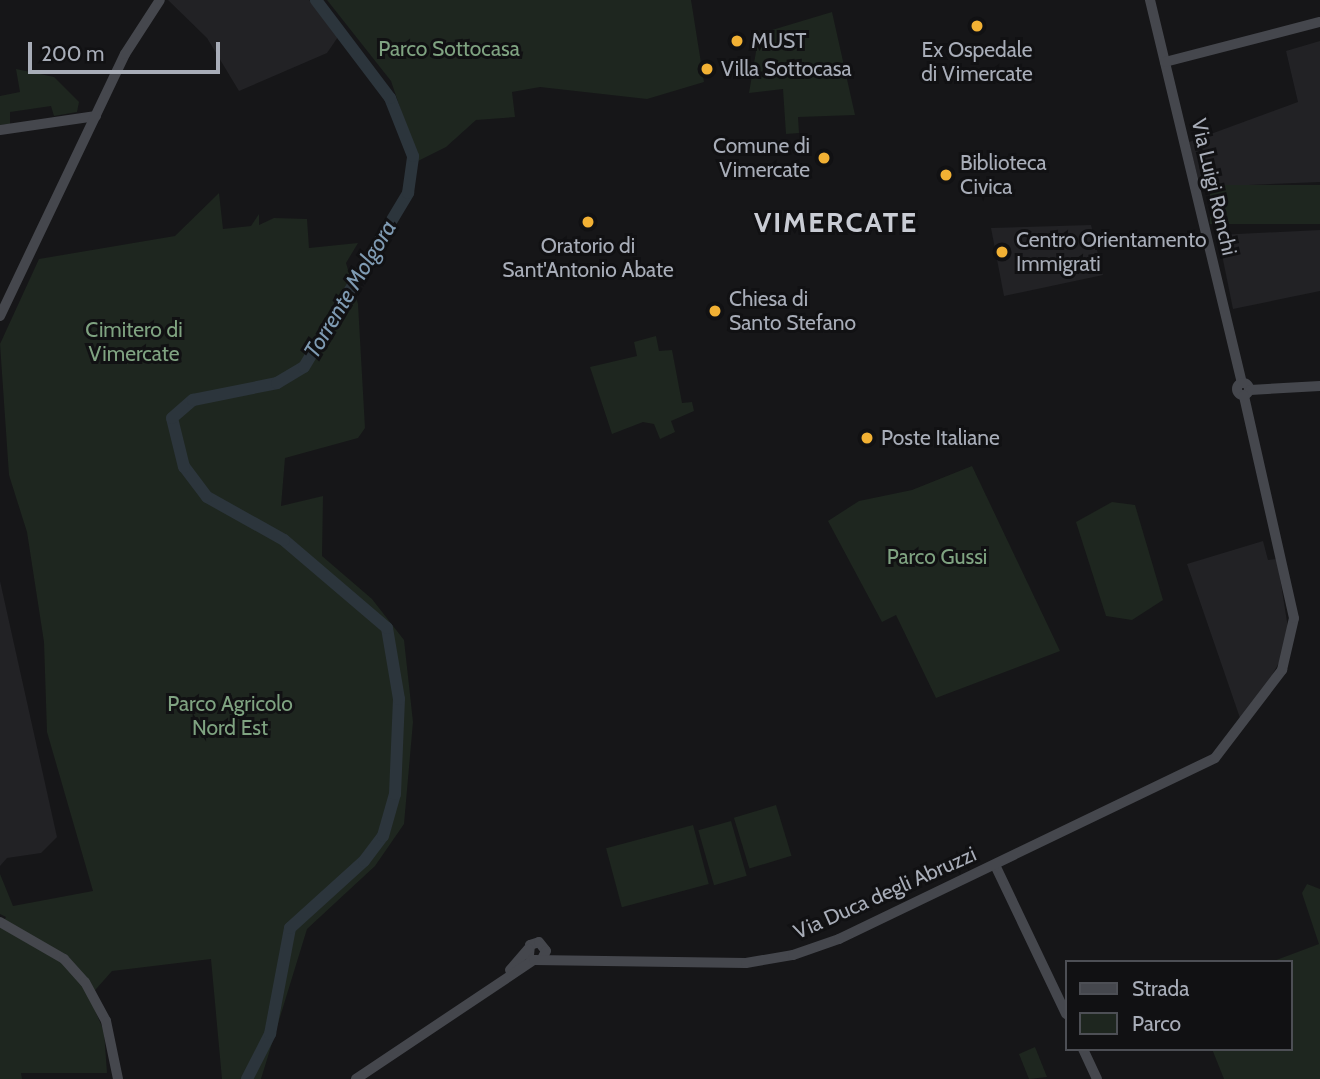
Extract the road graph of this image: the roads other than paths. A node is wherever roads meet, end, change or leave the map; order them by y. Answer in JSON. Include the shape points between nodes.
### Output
{"nodes":[{"id":1,"x":160,"y":0,"type":"edge"},
{"id":2,"x":1150,"y":0,"type":"edge"},
{"id":3,"x":1320,"y":22,"type":"edge"},
{"id":4,"x":1165,"y":62,"type":"junction"},
{"id":5,"x":96,"y":116,"type":"junction"},
{"id":6,"x":0,"y":130,"type":"edge"},
{"id":7,"x":0,"y":316,"type":"edge"},
{"id":8,"x":1320,"y":386,"type":"edge"},
{"id":9,"x":1245,"y":390,"type":"junction"},
{"id":10,"x":995,"y":865,"type":"junction"},
{"id":11,"x":0,"y":922,"type":"edge"},
{"id":12,"x":528,"y":949,"type":"junction"},
{"id":13,"x":540,"y":955,"type":"junction"},
{"id":14,"x":494,"y":984,"type":"junction"},
{"id":15,"x":1064,"y":1010,"type":"edge"},
{"id":16,"x":1084,"y":1051,"type":"edge"},
{"id":17,"x":118,"y":1079,"type":"edge"},
{"id":18,"x":356,"y":1079,"type":"edge"},
{"id":19,"x":1097,"y":1079,"type":"edge"}],
"edges":[{"from":1,"to":5,"type":"street"},
{"from":2,"to":4,"type":"street","name":"Via Luigi Ronchi"},
{"from":3,"to":4,"type":"street"},
{"from":4,"to":9,"type":"street","name":"Via Luigi Ronchi"},
{"from":5,"to":6,"type":"street"},
{"from":5,"to":7,"type":"street"},
{"from":8,"to":9,"type":"street"},
{"from":9,"to":10,"type":"street","name":"Via Luigi Ronchi","via":[[1292,602],[1282,670],[1216,758]]},
{"from":10,"to":13,"type":"street","name":"Via Duca degli Abruzzi","via":[[793,955],[746,963]]},
{"from":10,"to":15,"type":"street"},
{"from":11,"to":17,"type":"street","via":[[64,959],[103,1010]]},
{"from":12,"to":13,"type":"street"},
{"from":12,"to":13,"type":"street","name":"Via Duca degli Abruzzi","via":[[537,942]]},
{"from":12,"to":14,"type":"street"},
{"from":13,"to":14,"type":"street"},
{"from":14,"to":18,"type":"street"},
{"from":16,"to":19,"type":"street"}]}
